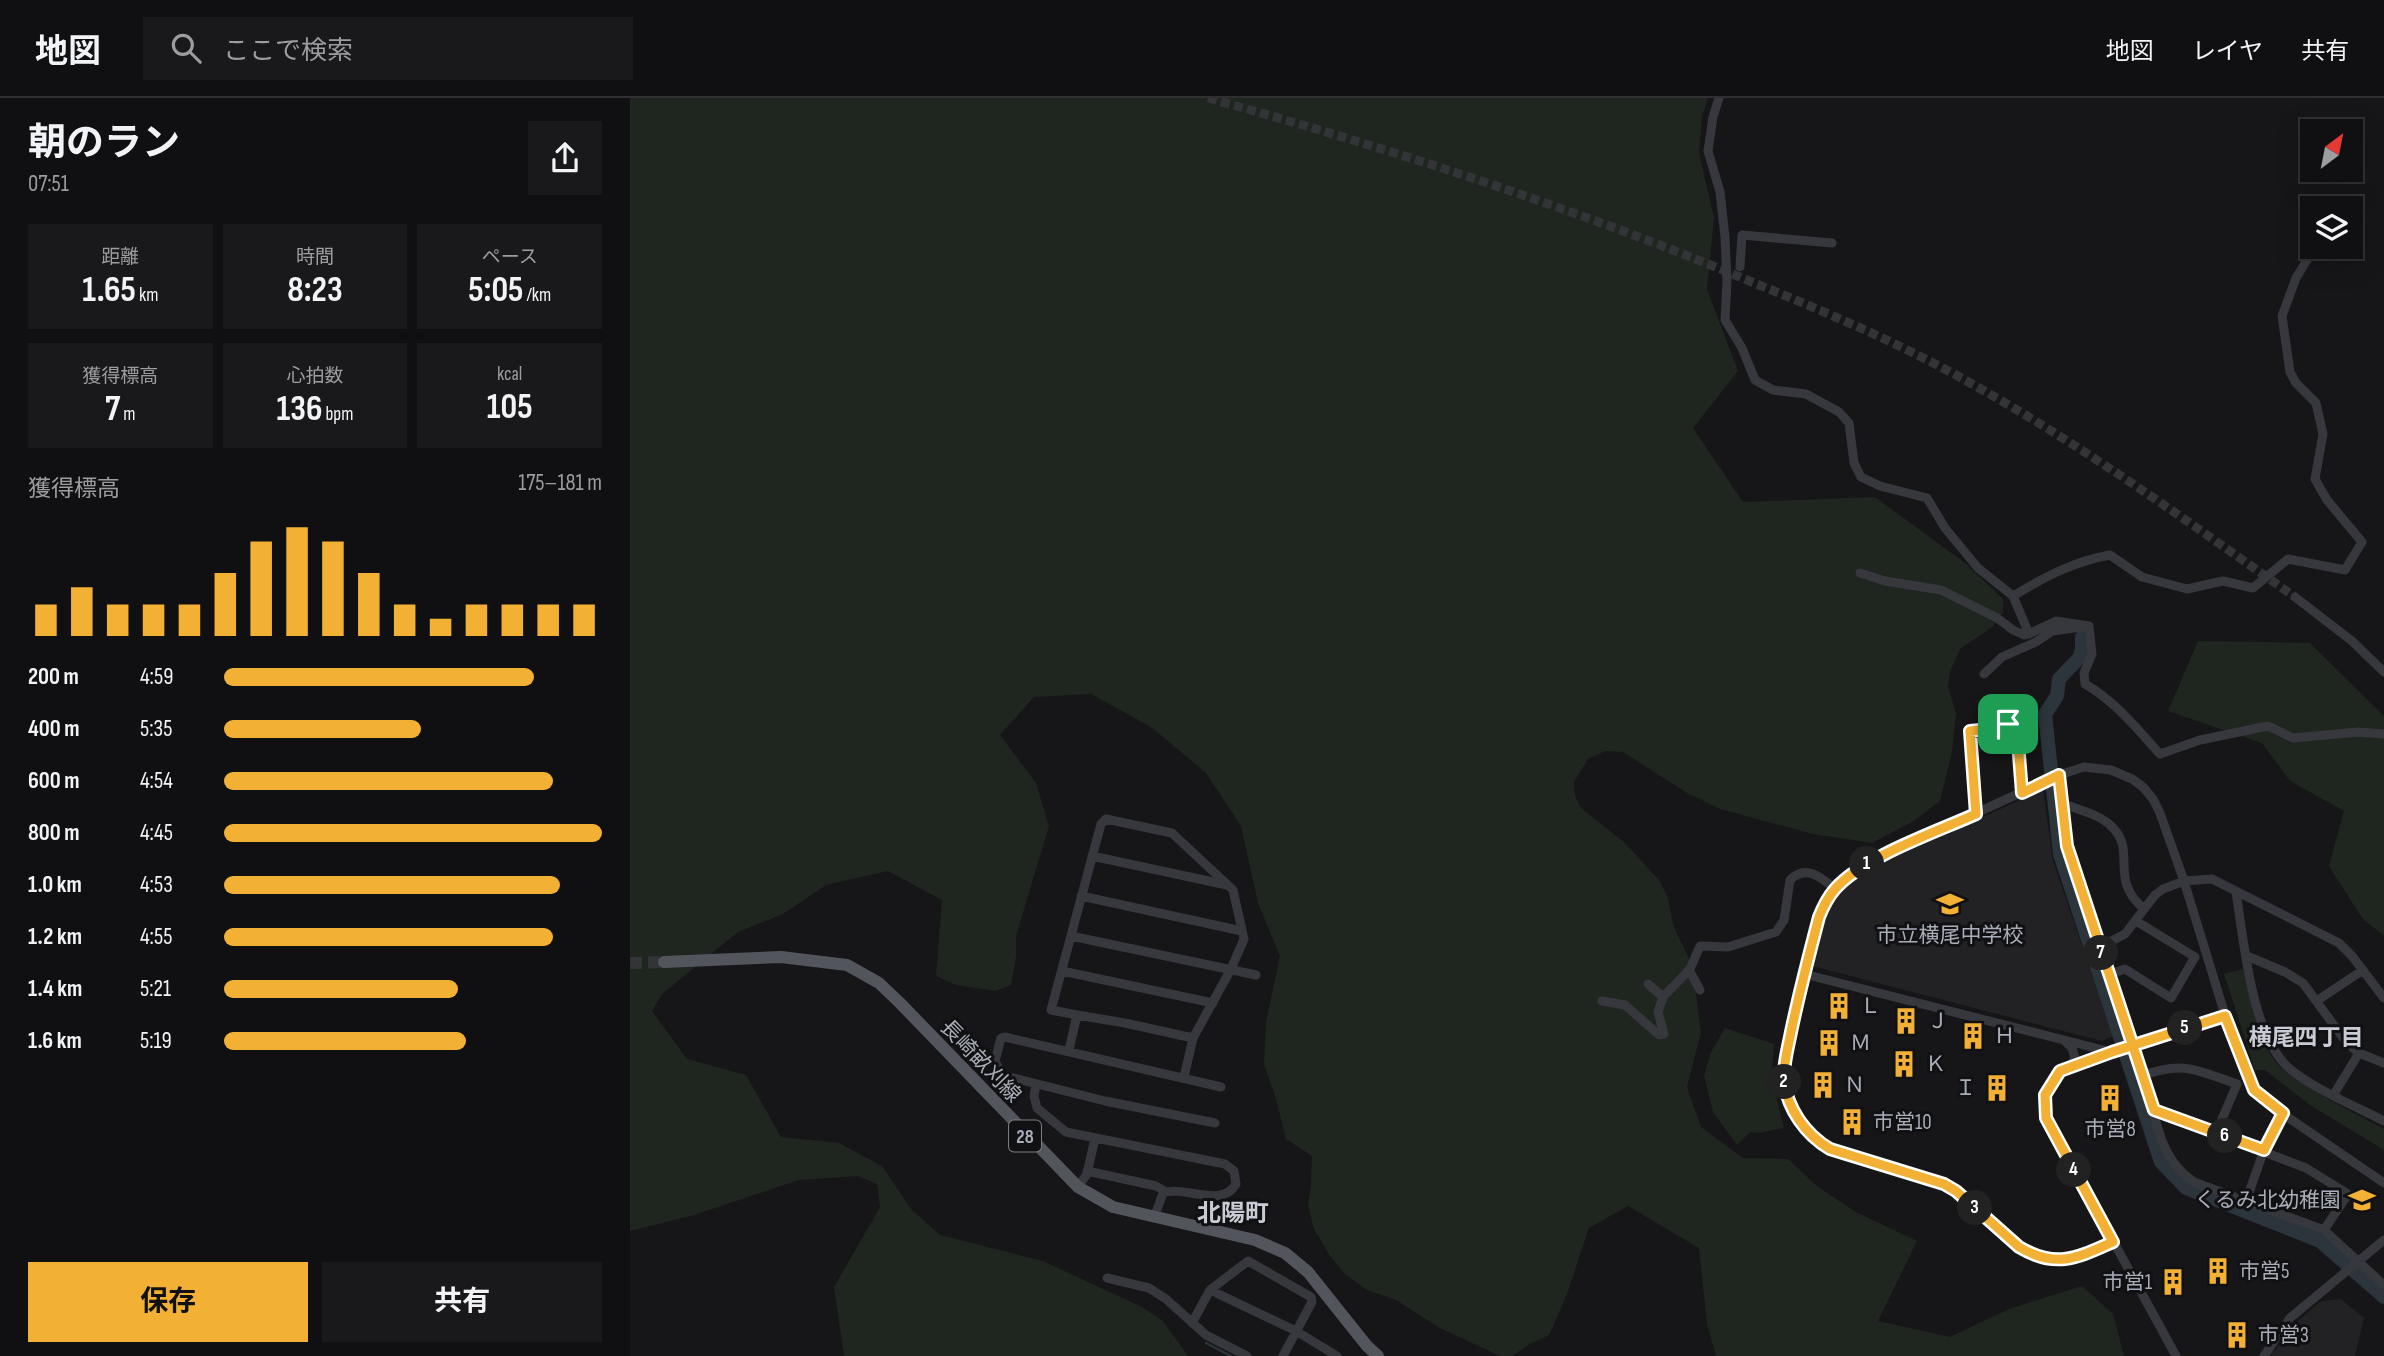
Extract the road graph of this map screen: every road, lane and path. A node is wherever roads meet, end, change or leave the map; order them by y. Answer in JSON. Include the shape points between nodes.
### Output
{"nodes":[{"id":1,"x":1719,"y":98,"type":"edge"},
{"id":2,"x":1832,"y":243,"type":"dead end"},
{"id":3,"x":2308,"y":259,"type":"edge"},
{"id":4,"x":1740,"y":268,"type":"dead end"},
{"id":5,"x":1860,"y":573,"type":"dead end"},
{"id":6,"x":2013,"y":596,"type":"junction"},
{"id":7,"x":2295,"y":597,"type":"tunnel mouth"},
{"id":8,"x":2089,"y":626,"type":"junction"},
{"id":9,"x":2029,"y":634,"type":"junction"},
{"id":10,"x":2384,"y":673,"type":"edge"},
{"id":11,"x":1984,"y":674,"type":"dead end"},
{"id":12,"x":2384,"y":734,"type":"edge"},
{"id":13,"x":2059,"y":776,"type":"junction"},
{"id":14,"x":2022,"y":793,"type":"junction"},
{"id":15,"x":2064,"y":804,"type":"junction"},
{"id":16,"x":1976,"y":814,"type":"junction"},
{"id":17,"x":1092,"y":856,"type":"junction"},
{"id":18,"x":2184,"y":881,"type":"junction"},
{"id":19,"x":1229,"y":886,"type":"junction"},
{"id":20,"x":1835,"y":889,"type":"junction"},
{"id":21,"x":2236,"y":892,"type":"junction"},
{"id":22,"x":1081,"y":896,"type":"junction"},
{"id":23,"x":2144,"y":909,"type":"junction"},
{"id":24,"x":2136,"y":921,"type":"junction"},
{"id":25,"x":1242,"y":931,"type":"junction"},
{"id":26,"x":1071,"y":936,"type":"junction"},
{"id":27,"x":2100,"y":947,"type":"junction"},
{"id":28,"x":2246,"y":956,"type":"junction"},
{"id":29,"x":664,"y":962,"type":"tunnel mouth"},
{"id":30,"x":1231,"y":969,"type":"junction"},
{"id":31,"x":1689,"y":970,"type":"junction"},
{"id":32,"x":2363,"y":970,"type":"junction"},
{"id":33,"x":1062,"y":971,"type":"junction"},
{"id":34,"x":1804,"y":974,"type":"junction"},
{"id":35,"x":1256,"y":975,"type":"dead end"},
{"id":36,"x":2107,"y":975,"type":"junction"},
{"id":37,"x":1648,"y":984,"type":"dead end"},
{"id":38,"x":1700,"y":990,"type":"dead end"},
{"id":39,"x":1663,"y":997,"type":"junction"},
{"id":40,"x":2384,"y":998,"type":"edge"},
{"id":41,"x":2318,"y":1000,"type":"junction"},
{"id":42,"x":1602,"y":1001,"type":"dead end"},
{"id":43,"x":1213,"y":1003,"type":"junction"},
{"id":44,"x":1077,"y":1015,"type":"junction"},
{"id":45,"x":2225,"y":1016,"type":"junction"},
{"id":46,"x":1193,"y":1038,"type":"junction"},
{"id":47,"x":2065,"y":1041,"type":"junction"},
{"id":48,"x":2132,"y":1045,"type":"junction"},
{"id":49,"x":1069,"y":1050,"type":"junction"},
{"id":50,"x":2112,"y":1052,"type":"junction"},
{"id":51,"x":2359,"y":1053,"type":"junction"},
{"id":52,"x":2384,"y":1063,"type":"edge"},
{"id":53,"x":2070,"y":1067,"type":"junction"},
{"id":54,"x":2142,"y":1076,"type":"junction"},
{"id":55,"x":1184,"y":1077,"type":"junction"},
{"id":56,"x":1036,"y":1084,"type":"junction"},
{"id":57,"x":1220,"y":1087,"type":"dead end"},
{"id":58,"x":2334,"y":1094,"type":"junction"},
{"id":59,"x":2154,"y":1110,"type":"junction"},
{"id":60,"x":2283,"y":1113,"type":"junction"},
{"id":61,"x":2384,"y":1121,"type":"edge"},
{"id":62,"x":1215,"y":1123,"type":"dead end"},
{"id":63,"x":2216,"y":1133,"type":"junction"},
{"id":64,"x":1095,"y":1138,"type":"junction"},
{"id":65,"x":2264,"y":1150,"type":"junction"},
{"id":66,"x":1087,"y":1171,"type":"junction"},
{"id":67,"x":2384,"y":1183,"type":"edge"},
{"id":68,"x":1078,"y":1187,"type":"junction"},
{"id":69,"x":1166,"y":1192,"type":"junction"},
{"id":70,"x":2246,"y":1201,"type":"junction"},
{"id":71,"x":1154,"y":1218,"type":"junction"},
{"id":72,"x":2324,"y":1230,"type":"junction"},
{"id":73,"x":2384,"y":1240,"type":"edge"},
{"id":74,"x":2113,"y":1242,"type":"junction"},
{"id":75,"x":2359,"y":1262,"type":"junction"},
{"id":76,"x":1107,"y":1278,"type":"dead end"},
{"id":77,"x":2384,"y":1285,"type":"edge"},
{"id":78,"x":1210,"y":1290,"type":"junction"},
{"id":79,"x":1192,"y":1323,"type":"junction"},
{"id":80,"x":1296,"y":1331,"type":"junction"},
{"id":81,"x":1247,"y":1356,"type":"edge"},
{"id":82,"x":1283,"y":1356,"type":"edge"},
{"id":83,"x":1337,"y":1356,"type":"edge"},
{"id":84,"x":1378,"y":1356,"type":"edge"},
{"id":85,"x":2176,"y":1356,"type":"edge"},
{"id":86,"x":2264,"y":1356,"type":"edge"}],
"edges":[{"from":1,"to":6,"type":"street","via":[[1708,152],[1720,192],[1725,237],[1725,320],[1755,380],[1773,390],[1806,394],[1839,412],[1849,423],[1854,463],[1861,477],[1927,498],[1978,568]]},
{"from":2,"to":4,"type":"street","via":[[1742,235]]},
{"from":3,"to":6,"type":"street","via":[[2282,316],[2290,372],[2316,403],[2323,434],[2315,479],[2362,542],[2345,570],[2288,559],[2253,588],[2223,581],[2187,589],[2142,577],[2109,555],[2042,578]]},
{"from":5,"to":9,"type":"street","via":[[1941,590],[2013,630]]},
{"from":6,"to":9,"type":"street"},
{"from":7,"to":10,"type":"street","via":[[2352,641]]},
{"from":8,"to":9,"type":"street","via":[[2056,621]]},
{"from":8,"to":11,"type":"street","via":[[2052,631],[2002,657]]},
{"from":8,"to":12,"type":"street","via":[[2092,654],[2085,684],[2125,715],[2160,754],[2267,726],[2293,738]]},
{"from":13,"to":14,"type":"street"},
{"from":13,"to":15,"type":"street"},
{"from":13,"to":18,"type":"street","via":[[2084,767],[2111,770],[2143,787],[2160,813]]},
{"from":14,"to":16,"type":"street"},
{"from":14,"to":16,"type":"street","via":[[2017,729],[2008,724],[1970,731]]},
{"from":15,"to":23,"type":"street","via":[[2098,817],[2119,834],[2124,884],[2129,896]]},
{"from":15,"to":27,"type":"street","via":[[2067,846]]},
{"from":16,"to":20,"type":"street","via":[[1864,866]]},
{"from":17,"to":19,"type":"street"},
{"from":17,"to":19,"type":"street","via":[[1101,824],[1106,819],[1119,821],[1172,833]]},
{"from":17,"to":22,"type":"street"},
{"from":18,"to":21,"type":"street","via":[[2212,879]]},
{"from":18,"to":23,"type":"street","via":[[2163,889]]},
{"from":18,"to":45,"type":"street"},
{"from":19,"to":25,"type":"street"},
{"from":20,"to":31,"type":"street","via":[[1815,874],[1798,873],[1790,880],[1784,920],[1776,932],[1728,947],[1702,945]]},
{"from":20,"to":34,"type":"street","via":[[1819,917]]},
{"from":21,"to":28,"type":"street"},
{"from":21,"to":32,"type":"street","via":[[2339,943]]},
{"from":22,"to":25,"type":"street"},
{"from":22,"to":26,"type":"street"},
{"from":23,"to":24,"type":"street"},
{"from":24,"to":27,"type":"street","via":[[2125,934]]},
{"from":24,"to":36,"type":"street","via":[[2195,957],[2171,998],[2125,969]]},
{"from":25,"to":30,"type":"street","via":[[1244,939]]},
{"from":26,"to":30,"type":"street"},
{"from":26,"to":33,"type":"street"},
{"from":27,"to":36,"type":"street"},
{"from":28,"to":41,"type":"street","via":[[2303,983]]},
{"from":28,"to":58,"type":"street","via":[[2262,1025],[2275,1052],[2292,1071]]},
{"from":29,"to":68,"type":"main road","name":"長崎畝刈線","number":"28","via":[[781,957],[847,965],[878,983]]},
{"from":30,"to":35,"type":"street"},
{"from":30,"to":43,"type":"street"},
{"from":31,"to":38,"type":"street"},
{"from":31,"to":39,"type":"street"},
{"from":32,"to":40,"type":"street"},
{"from":32,"to":41,"type":"street"},
{"from":33,"to":43,"type":"street"},
{"from":33,"to":44,"type":"street","via":[[1051,1010]]},
{"from":34,"to":47,"type":"street"},
{"from":34,"to":74,"type":"street","via":[[1784,1082],[1792,1107],[1818,1142],[1944,1184],[2019,1247],[2042,1258],[2077,1258]]},
{"from":36,"to":48,"type":"street"},
{"from":37,"to":39,"type":"street"},
{"from":39,"to":42,"type":"street","via":[[1658,1012],[1664,1034],[1659,1035],[1625,1005]]},
{"from":41,"to":51,"type":"street"},
{"from":43,"to":46,"type":"street"},
{"from":44,"to":46,"type":"street"},
{"from":44,"to":49,"type":"street"},
{"from":45,"to":48,"type":"street"},
{"from":45,"to":60,"type":"street","via":[[2254,1090]]},
{"from":46,"to":55,"type":"street"},
{"from":47,"to":50,"type":"street"},
{"from":47,"to":53,"type":"street","via":[[2075,1058]]},
{"from":48,"to":50,"type":"street"},
{"from":48,"to":54,"type":"street"},
{"from":49,"to":55,"type":"street"},
{"from":49,"to":56,"type":"street","via":[[1002,1038],[995,1061],[1002,1075]]},
{"from":50,"to":53,"type":"street"},
{"from":51,"to":52,"type":"street"},
{"from":51,"to":58,"type":"street"},
{"from":53,"to":74,"type":"street","via":[[2060,1071],[2045,1095],[2046,1118]]},
{"from":54,"to":59,"type":"street"},
{"from":54,"to":63,"type":"street","via":[[2185,1066],[2237,1084]]},
{"from":55,"to":57,"type":"street"},
{"from":56,"to":62,"type":"street"},
{"from":56,"to":64,"type":"street","via":[[1037,1108],[1066,1132]]},
{"from":58,"to":61,"type":"street"},
{"from":59,"to":63,"type":"street"},
{"from":59,"to":70,"type":"street","via":[[2171,1162],[2181,1173]]},
{"from":60,"to":65,"type":"street"},
{"from":60,"to":67,"type":"street"},
{"from":63,"to":65,"type":"street"},
{"from":64,"to":66,"type":"street"},
{"from":64,"to":69,"type":"street","via":[[1225,1164],[1236,1178],[1233,1189],[1218,1196]]},
{"from":65,"to":70,"type":"street"},
{"from":65,"to":72,"type":"street","via":[[2306,1168],[2348,1194]]},
{"from":66,"to":68,"type":"street"},
{"from":66,"to":69,"type":"street"},
{"from":68,"to":71,"type":"main road","name":"長崎畝刈線","number":"28","via":[[1113,1207]]},
{"from":69,"to":71,"type":"street"},
{"from":70,"to":72,"type":"street"},
{"from":71,"to":84,"type":"main road","name":"長崎畝刈線","number":"28","via":[[1255,1240],[1284,1253],[1308,1272]]},
{"from":72,"to":75,"type":"street"},
{"from":73,"to":75,"type":"street"},
{"from":74,"to":85,"type":"street"},
{"from":75,"to":77,"type":"street"},
{"from":75,"to":86,"type":"street","via":[[2290,1318]]},
{"from":76,"to":79,"type":"street","via":[[1149,1288]]},
{"from":78,"to":79,"type":"street"},
{"from":78,"to":80,"type":"street"},
{"from":78,"to":80,"type":"street","via":[[1248,1261],[1311,1297]]},
{"from":79,"to":81,"type":"street"},
{"from":80,"to":82,"type":"street"},
{"from":80,"to":83,"type":"street"}]}
